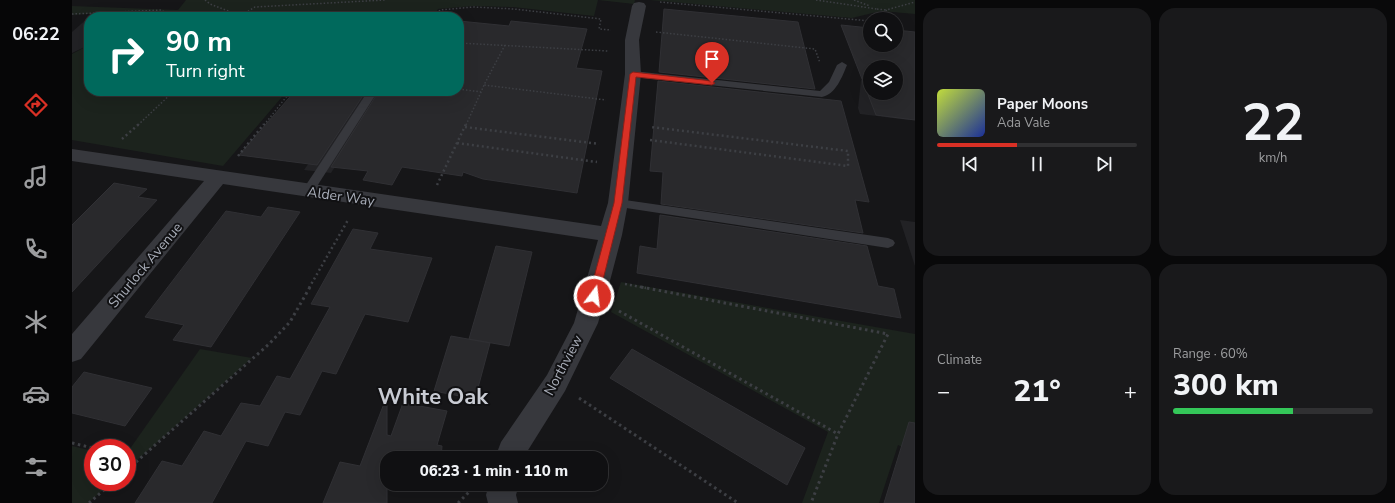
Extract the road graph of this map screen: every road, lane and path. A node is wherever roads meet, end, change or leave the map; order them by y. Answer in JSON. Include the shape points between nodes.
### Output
{"nodes":[{"id":1,"x":205,"y":0,"type":"edge"},
{"id":2,"x":385,"y":0,"type":"edge"},
{"id":3,"x":816,"y":0,"type":"edge"},
{"id":4,"x":854,"y":0,"type":"edge"},
{"id":5,"x":906,"y":0,"type":"edge"},
{"id":6,"x":915,"y":2,"type":"edge"},
{"id":7,"x":909,"y":3,"type":"junction"},
{"id":8,"x":639,"y":6,"type":"joint"},
{"id":9,"x":877,"y":9,"type":"junction"},
{"id":10,"x":886,"y":10,"type":"joint"},
{"id":11,"x":117,"y":12,"type":"edge"},
{"id":12,"x":164,"y":12,"type":"edge"},
{"id":13,"x":232,"y":12,"type":"edge"},
{"id":14,"x":248,"y":12,"type":"edge"},
{"id":15,"x":439,"y":12,"type":"edge"},
{"id":16,"x":84,"y":13,"type":"edge"},
{"id":17,"x":72,"y":14,"type":"edge"},
{"id":18,"x":863,"y":20,"type":"edge"},
{"id":19,"x":633,"y":39,"type":"junction"},
{"id":20,"x":464,"y":43,"type":"edge"},
{"id":21,"x":505,"y":45,"type":"junction"},
{"id":22,"x":840,"y":67,"type":"joint"},
{"id":23,"x":633,"y":74,"type":"junction"},
{"id":24,"x":484,"y":85,"type":"junction"},
{"id":25,"x":464,"y":90,"type":"edge"},
{"id":26,"x":481,"y":92,"type":"junction"},
{"id":27,"x":169,"y":96,"type":"edge"},
{"id":28,"x":287,"y":96,"type":"edge"},
{"id":29,"x":370,"y":96,"type":"edge"},
{"id":30,"x":629,"y":103,"type":"junction"},
{"id":31,"x":465,"y":127,"type":"junction"},
{"id":32,"x":457,"y":143,"type":"junction"},
{"id":33,"x":625,"y":143,"type":"junction"},
{"id":34,"x":72,"y":155,"type":"edge"},
{"id":35,"x":99,"y":160,"type":"junction"},
{"id":36,"x":218,"y":178,"type":"junction"},
{"id":37,"x":308,"y":191,"type":"junction"},
{"id":38,"x":360,"y":198,"type":"junction"},
{"id":39,"x":618,"y":203,"type":"junction"},
{"id":40,"x":426,"y":208,"type":"junction"},
{"id":41,"x":611,"y":235,"type":"junction"},
{"id":42,"x":888,"y":242,"type":"dead end"},
{"id":43,"x":596,"y":288,"type":"junction"},
{"id":44,"x":72,"y":352,"type":"edge"},
{"id":45,"x":556,"y":383,"type":"junction"},
{"id":46,"x":838,"y":434,"type":"junction"},
{"id":47,"x":72,"y":443,"type":"edge"},
{"id":48,"x":84,"y":446,"type":"edge"},
{"id":49,"x":511,"y":451,"type":"edge"},
{"id":50,"x":136,"y":462,"type":"edge"},
{"id":51,"x":103,"y":491,"type":"edge"},
{"id":52,"x":470,"y":491,"type":"edge"},
{"id":53,"x":502,"y":491,"type":"edge"},
{"id":54,"x":89,"y":503,"type":"edge"},
{"id":55,"x":458,"y":503,"type":"edge"},
{"id":56,"x":503,"y":503,"type":"edge"},
{"id":57,"x":738,"y":503,"type":"edge"},
{"id":58,"x":811,"y":503,"type":"edge"}],
"edges":[{"from":1,"to":13,"type":"path"},
{"from":2,"to":14,"type":"path","via":[[255,7]]},
{"from":3,"to":9,"type":"path"},
{"from":4,"to":9,"type":"path"},
{"from":5,"to":7,"type":"path"},
{"from":6,"to":7,"type":"path"},
{"from":7,"to":10,"type":"path"},
{"from":8,"to":18,"type":"path","via":[[648,7],[649,1]]},
{"from":8,"to":19,"type":"street","name":"Northview"},
{"from":9,"to":10,"type":"path"},
{"from":11,"to":12,"type":"path","via":[[162,10]]},
{"from":15,"to":19,"type":"path","via":[[473,7],[602,19],[599,29]]},
{"from":16,"to":17,"type":"path"},
{"from":19,"to":21,"type":"path"},
{"from":19,"to":22,"type":"path","via":[[816,49],[822,68]]},
{"from":19,"to":23,"type":"street","name":"Northview"},
{"from":20,"to":21,"type":"path"},
{"from":21,"to":24,"type":"path"},
{"from":22,"to":23,"type":"lane","via":[[834,83],[822,94]]},
{"from":23,"to":30,"type":"street","name":"Northview"},
{"from":24,"to":26,"type":"path"},
{"from":24,"to":30,"type":"path"},
{"from":25,"to":26,"type":"path"},
{"from":26,"to":31,"type":"path"},
{"from":27,"to":35,"type":"path"},
{"from":28,"to":36,"type":"path"},
{"from":29,"to":37,"type":"lane"},
{"from":30,"to":33,"type":"street","name":"Northview"},
{"from":31,"to":32,"type":"path"},
{"from":31,"to":33,"type":"path"},
{"from":32,"to":33,"type":"path"},
{"from":32,"to":40,"type":"path"},
{"from":33,"to":33,"type":"path","via":[[848,166],[848,151]]},
{"from":33,"to":39,"type":"street","name":"Northview"},
{"from":34,"to":35,"type":"street","name":"Alder Way"},
{"from":35,"to":36,"type":"street","name":"Alder Way"},
{"from":36,"to":37,"type":"street","name":"Alder Way"},
{"from":36,"to":44,"type":"street","name":"Shurlock Avenue"},
{"from":37,"to":38,"type":"street","name":"Alder Way"},
{"from":38,"to":40,"type":"street","name":"Alder Way"},
{"from":38,"to":50,"type":"path","via":[[290,322],[270,344]]},
{"from":39,"to":41,"type":"street","name":"Northview"},
{"from":39,"to":42,"type":"lane"},
{"from":40,"to":41,"type":"street","name":"Alder Way"},
{"from":41,"to":43,"type":"street","name":"Northview"},
{"from":43,"to":45,"type":"street","name":"Northview","via":[[586,323]]},
{"from":43,"to":46,"type":"path"},
{"from":43,"to":46,"type":"path","via":[[888,334]]},
{"from":45,"to":49,"type":"street","name":"Northview"},
{"from":45,"to":57,"type":"path"},
{"from":46,"to":58,"type":"path"},
{"from":47,"to":48,"type":"path"},
{"from":51,"to":54,"type":"path"},
{"from":52,"to":55,"type":"path"},
{"from":53,"to":56,"type":"street"}]}
